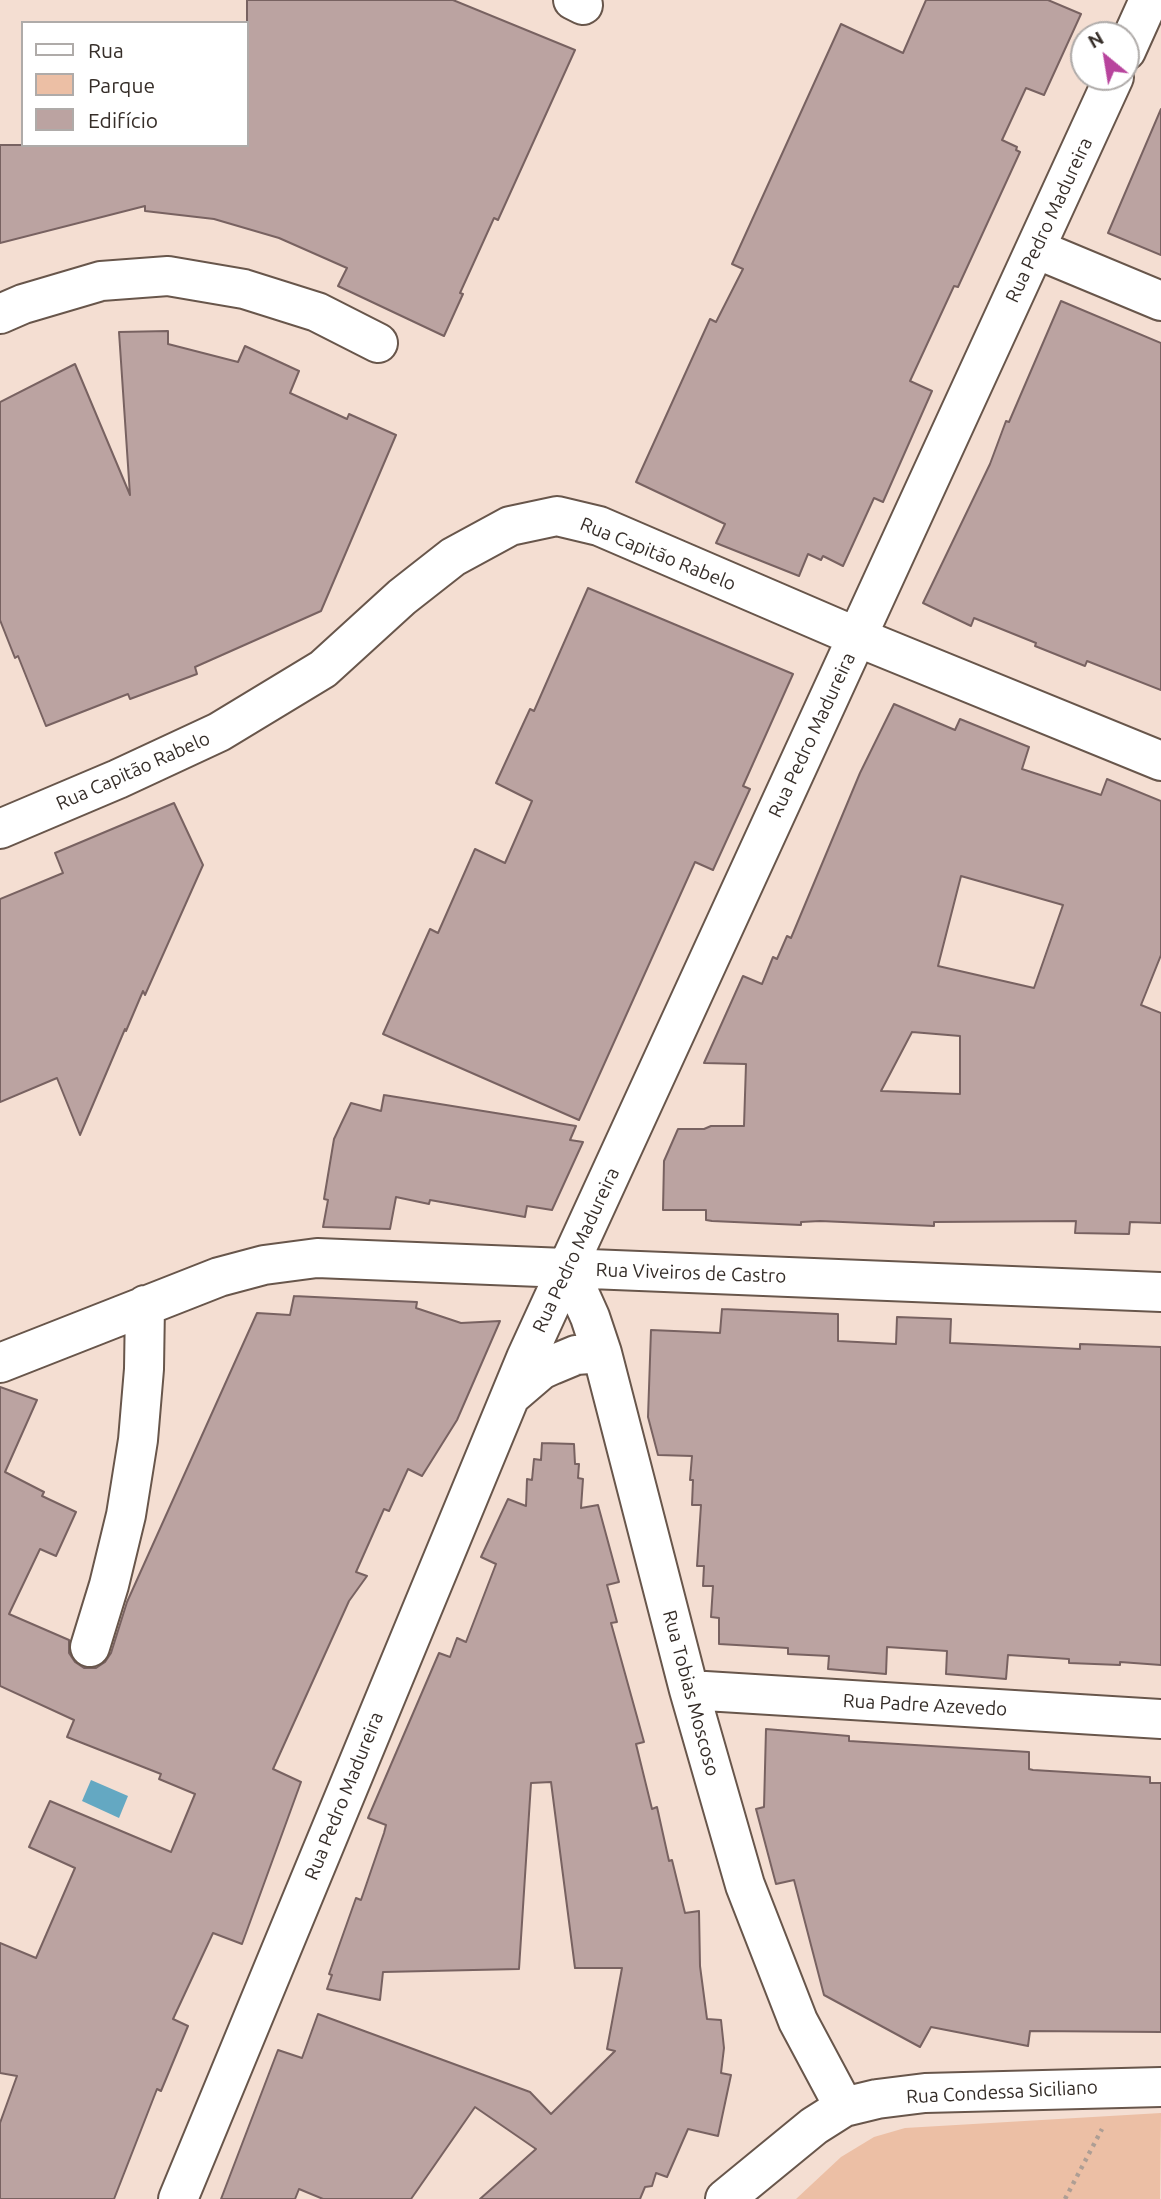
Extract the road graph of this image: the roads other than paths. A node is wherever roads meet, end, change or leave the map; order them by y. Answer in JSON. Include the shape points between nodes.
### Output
{"nodes":[{"id":1,"x":1149,"y":0,"type":"edge"},
{"id":2,"x":1140,"y":21,"type":"edge"},
{"id":3,"x":1108,"y":91,"type":"edge"},
{"id":4,"x":1036,"y":249,"type":"junction"},
{"id":5,"x":1161,"y":301,"type":"edge"},
{"id":6,"x":0,"y":314,"type":"edge"},
{"id":7,"x":378,"y":343,"type":"dead end"},
{"id":8,"x":857,"y":637,"type":"junction"},
{"id":9,"x":1161,"y":761,"type":"edge"},
{"id":10,"x":0,"y":829,"type":"edge"},
{"id":11,"x":568,"y":1268,"type":"junction"},
{"id":12,"x":1161,"y":1292,"type":"edge"},
{"id":13,"x":145,"y":1305,"type":"junction"},
{"id":14,"x":602,"y":1353,"type":"junction"},
{"id":15,"x":0,"y":1363,"type":"edge"},
{"id":16,"x":513,"y":1394,"type":"junction"},
{"id":17,"x":90,"y":1647,"type":"dead end"},
{"id":18,"x":689,"y":1690,"type":"junction"},
{"id":19,"x":1161,"y":1719,"type":"edge"},
{"id":20,"x":1143,"y":2086,"type":"edge"},
{"id":21,"x":845,"y":2108,"type":"junction"},
{"id":22,"x":178,"y":2199,"type":"edge"},
{"id":23,"x":725,"y":2199,"type":"edge"}],
"edges":[{"from":1,"to":2,"type":"street"},
{"from":3,"to":4,"type":"street","name":"Rua Pedro Madureira"},
{"from":4,"to":5,"type":"street"},
{"from":4,"to":8,"type":"street","name":"Rua Pedro Madureira"},
{"from":6,"to":7,"type":"street","via":[[101,281],[168,276],[244,289],[317,312]]},
{"from":8,"to":9,"type":"street","name":"Rua Capitão Rabelo"},
{"from":8,"to":10,"type":"street","name":"Rua Capitão Rabelo","via":[[599,526],[557,516],[509,526],[453,557],[323,669],[219,732]]},
{"from":8,"to":11,"type":"street","name":"Rua Pedro Madureira"},
{"from":11,"to":12,"type":"street","name":"Rua Viveiros de Castro"},
{"from":11,"to":13,"type":"street","name":"Rua Viveiros de Castro","via":[[317,1258],[219,1277]]},
{"from":11,"to":14,"type":"street","name":"Rua Tobias Moscoso"},
{"from":11,"to":16,"type":"street","name":"Rua Pedro Madureira"},
{"from":13,"to":15,"type":"street","name":"Rua Viveiros de Castro"},
{"from":13,"to":17,"type":"street","via":[[138,1440],[128,1502]]},
{"from":14,"to":16,"type":"street","name":"Rua Pedro Madureira","via":[[576,1355],[541,1370]]},
{"from":14,"to":18,"type":"street","name":"Rua Tobias Moscoso"},
{"from":16,"to":22,"type":"street","name":"Rua Pedro Madureira"},
{"from":18,"to":19,"type":"street","name":"Rua Padre Azevedo"},
{"from":18,"to":21,"type":"street","name":"Rua Tobias Moscoso","via":[[749,1897],[797,2021]]},
{"from":20,"to":21,"type":"street","name":"Rua Condessa Siciliano","via":[[925,2093]]},
{"from":21,"to":23,"type":"street","name":"Rua Condessa Siciliano","via":[[814,2126]]}]}
